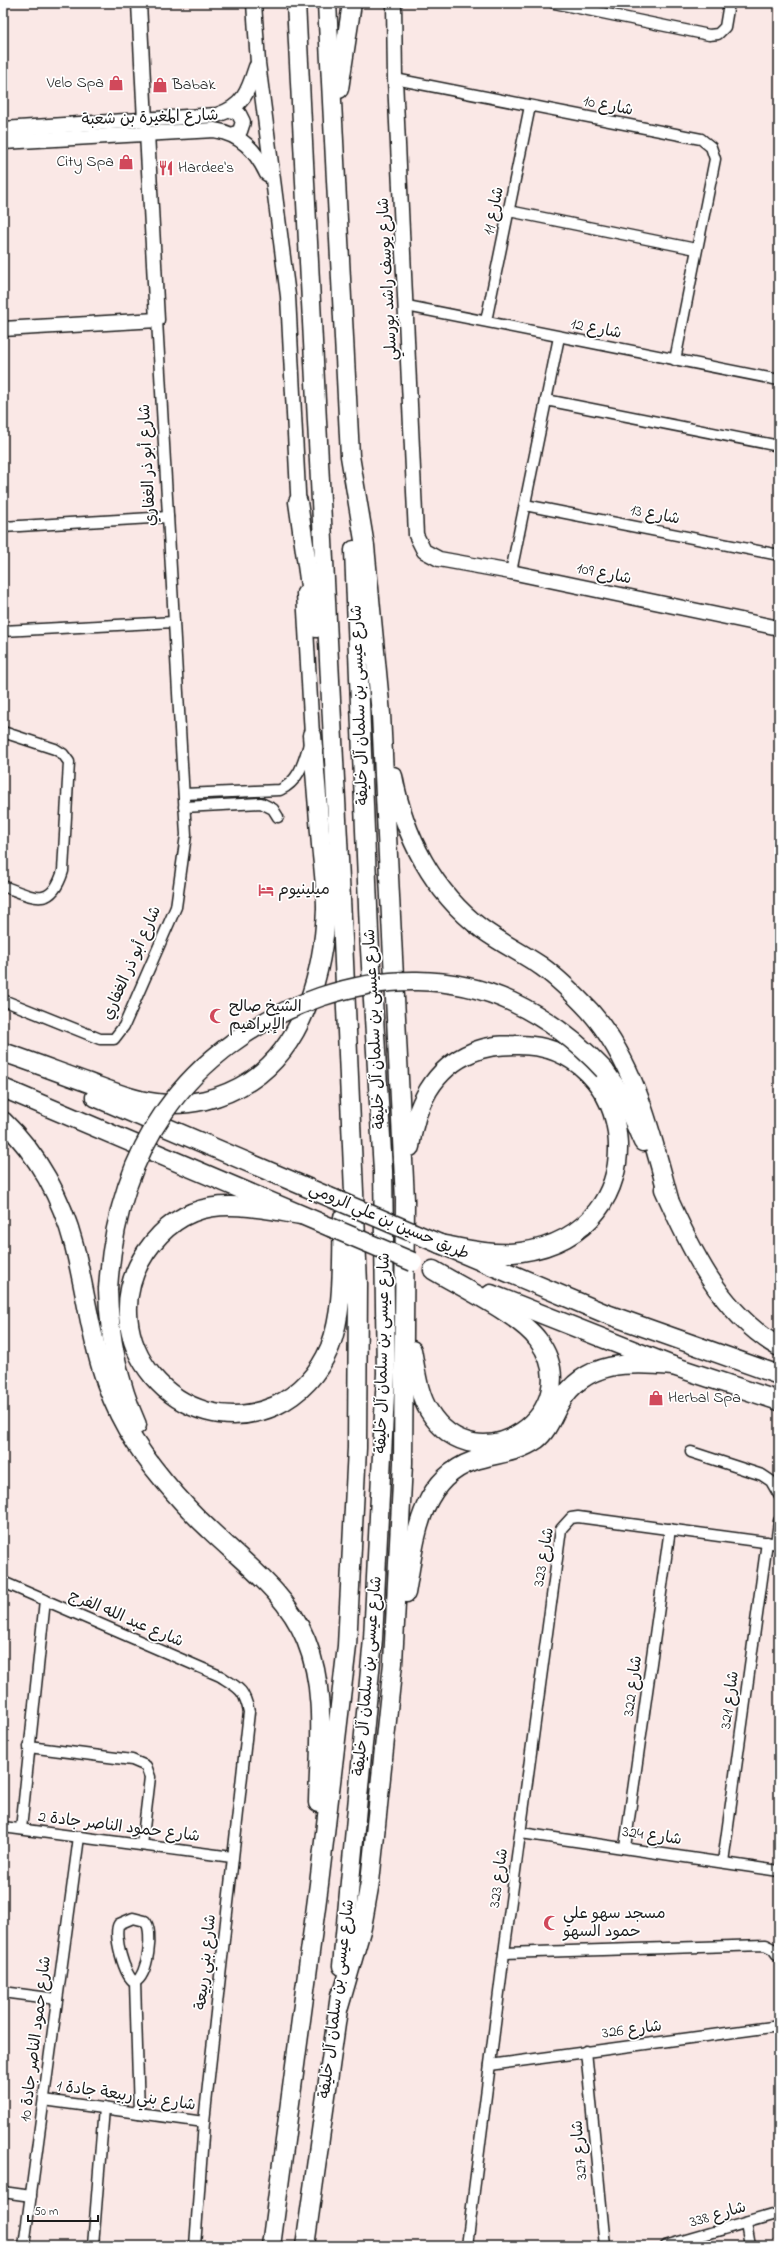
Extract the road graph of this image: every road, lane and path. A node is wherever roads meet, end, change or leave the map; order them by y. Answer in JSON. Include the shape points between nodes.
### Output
{"nodes":[{"id":1,"x":139,"y":3,"type":"edge"},
{"id":2,"x":254,"y":3,"type":"edge"},
{"id":3,"x":296,"y":3,"type":"edge"},
{"id":4,"x":327,"y":3,"type":"edge"},
{"id":5,"x":352,"y":3,"type":"edge"},
{"id":6,"x":394,"y":3,"type":"edge"},
{"id":7,"x":554,"y":3,"type":"edge"},
{"id":8,"x":729,"y":3,"type":"edge"},
{"id":9,"x":258,"y":63,"type":"junction"},
{"id":10,"x":395,"y":80,"type":"junction"},
{"id":11,"x":530,"y":106,"type":"junction"},
{"id":12,"x":231,"y":110,"type":"junction"},
{"id":13,"x":146,"y":127,"type":"junction"},
{"id":14,"x":333,"y":127,"type":"junction"},
{"id":15,"x":3,"y":129,"type":"edge"},
{"id":16,"x":232,"y":135,"type":"junction"},
{"id":17,"x":3,"y":142,"type":"edge"},
{"id":18,"x":272,"y":186,"type":"junction"},
{"id":19,"x":509,"y":211,"type":"junction"},
{"id":20,"x":696,"y":249,"type":"junction"},
{"id":21,"x":407,"y":306,"type":"junction"},
{"id":22,"x":157,"y":320,"type":"junction"},
{"id":23,"x":486,"y":321,"type":"junction"},
{"id":24,"x":3,"y":328,"type":"edge"},
{"id":25,"x":559,"y":337,"type":"junction"},
{"id":26,"x":675,"y":360,"type":"junction"},
{"id":27,"x":779,"y":380,"type":"edge"},
{"id":28,"x":546,"y":400,"type":"junction"},
{"id":29,"x":779,"y":446,"type":"edge"},
{"id":30,"x":350,"y":456,"type":"junction"},
{"id":31,"x":298,"y":502,"type":"junction"},
{"id":32,"x":525,"y":505,"type":"junction"},
{"id":33,"x":168,"y":517,"type":"junction"},
{"id":34,"x":3,"y":527,"type":"edge"},
{"id":35,"x":424,"y":551,"type":"joint"},
{"id":36,"x":779,"y":555,"type":"edge"},
{"id":37,"x":511,"y":572,"type":"junction"},
{"id":38,"x":174,"y":622,"type":"junction"},
{"id":39,"x":779,"y":628,"type":"edge"},
{"id":40,"x":3,"y":631,"type":"edge"},
{"id":41,"x":381,"y":714,"type":"junction"},
{"id":42,"x":3,"y":732,"type":"edge"},
{"id":43,"x":312,"y":735,"type":"junction"},
{"id":44,"x":333,"y":757,"type":"junction"},
{"id":45,"x":260,"y":792,"type":"junction"},
{"id":46,"x":184,"y":794,"type":"junction"},
{"id":47,"x":184,"y":807,"type":"junction"},
{"id":48,"x":3,"y":886,"type":"edge"},
{"id":49,"x":3,"y":1000,"type":"edge"},
{"id":50,"x":3,"y":1052,"type":"edge"},
{"id":51,"x":3,"y":1058,"type":"edge"},
{"id":52,"x":3,"y":1088,"type":"edge"},
{"id":53,"x":349,"y":1092,"type":"junction"},
{"id":54,"x":3,"y":1120,"type":"edge"},
{"id":55,"x":669,"y":1199,"type":"junction"},
{"id":56,"x":405,"y":1200,"type":"junction"},
{"id":57,"x":300,"y":1215,"type":"junction"},
{"id":58,"x":440,"y":1244,"type":"junction"},
{"id":59,"x":433,"y":1270,"type":"junction"},
{"id":60,"x":405,"y":1296,"type":"junction"},
{"id":61,"x":779,"y":1347,"type":"edge"},
{"id":62,"x":673,"y":1366,"type":"junction"},
{"id":63,"x":779,"y":1375,"type":"edge"},
{"id":64,"x":775,"y":1400,"type":"edge"},
{"id":65,"x":691,"y":1452,"type":"dead end"},
{"id":66,"x":170,"y":1486,"type":"junction"},
{"id":67,"x":779,"y":1494,"type":"edge"},
{"id":68,"x":779,"y":1521,"type":"edge"},
{"id":69,"x":670,"y":1529,"type":"junction"},
{"id":70,"x":774,"y":1543,"type":"edge"},
{"id":71,"x":3,"y":1582,"type":"edge"},
{"id":72,"x":45,"y":1600,"type":"junction"},
{"id":73,"x":393,"y":1663,"type":"junction"},
{"id":74,"x":237,"y":1686,"type":"joint"},
{"id":75,"x":30,"y":1747,"type":"junction"},
{"id":76,"x":3,"y":1827,"type":"edge"},
{"id":77,"x":21,"y":1829,"type":"junction"},
{"id":78,"x":521,"y":1833,"type":"junction"},
{"id":79,"x":79,"y":1836,"type":"junction"},
{"id":80,"x":142,"y":1845,"type":"junction"},
{"id":81,"x":625,"y":1847,"type":"junction"},
{"id":82,"x":232,"y":1857,"type":"junction"},
{"id":83,"x":723,"y":1862,"type":"junction"},
{"id":84,"x":779,"y":1870,"type":"edge"},
{"id":85,"x":319,"y":1884,"type":"junction"},
{"id":86,"x":504,"y":1953,"type":"junction"},
{"id":87,"x":779,"y":1957,"type":"edge"},
{"id":88,"x":135,"y":1982,"type":"junction"},
{"id":89,"x":3,"y":1992,"type":"edge"},
{"id":90,"x":57,"y":2000,"type":"junction"},
{"id":91,"x":339,"y":2007,"type":"junction"},
{"id":92,"x":779,"y":2026,"type":"edge"},
{"id":93,"x":586,"y":2051,"type":"junction"},
{"id":94,"x":490,"y":2065,"type":"junction"},
{"id":95,"x":44,"y":2100,"type":"junction"},
{"id":96,"x":104,"y":2108,"type":"junction"},
{"id":97,"x":139,"y":2113,"type":"junction"},
{"id":98,"x":204,"y":2122,"type":"junction"},
{"id":99,"x":3,"y":2192,"type":"edge"},
{"id":100,"x":31,"y":2196,"type":"junction"},
{"id":101,"x":779,"y":2213,"type":"edge"},
{"id":102,"x":746,"y":2222,"type":"junction"},
{"id":103,"x":24,"y":2246,"type":"edge"},
{"id":104,"x":93,"y":2246,"type":"edge"},
{"id":105,"x":195,"y":2246,"type":"edge"},
{"id":106,"x":271,"y":2246,"type":"edge"},
{"id":107,"x":305,"y":2246,"type":"edge"},
{"id":108,"x":467,"y":2246,"type":"edge"},
{"id":109,"x":605,"y":2246,"type":"edge"},
{"id":110,"x":665,"y":2246,"type":"edge"},
{"id":111,"x":750,"y":2246,"type":"edge"}],
"edges":[{"from":1,"to":13,"type":"street","name":"شارع أبو ذر الغفاري"},
{"from":2,"to":9,"type":"street"},
{"from":3,"to":44,"type":"highway"},
{"from":4,"to":14,"type":"highway"},
{"from":5,"to":14,"type":"highway"},
{"from":6,"to":10,"type":"street","name":"شارع يوسف راشد بورسلي"},
{"from":7,"to":8,"type":"street","via":[[709,35],[718,34],[725,27]]},
{"from":9,"to":12,"type":"street","name":"شارع المغيرة بن شعبة","via":[[245,96]]},
{"from":9,"to":18,"type":"street"},
{"from":10,"to":11,"type":"street","name":"شارع 10"},
{"from":10,"to":21,"type":"street","name":"شارع يوسف راشد بورسلي"},
{"from":11,"to":19,"type":"street","name":"شارع 11"},
{"from":11,"to":20,"type":"street","name":"شارع 10","via":[[701,139],[711,148],[715,159]]},
{"from":12,"to":13,"type":"street","name":"شارع المغيرة بن شعبة"},
{"from":12,"to":16,"type":"street","via":[[239,114],[243,122],[240,130]]},
{"from":13,"to":15,"type":"street","name":"شارع المغيرة بن شعبة"},
{"from":13,"to":16,"type":"street","name":"شارع المغيرة بن شعبة","via":[[214,130]]},
{"from":13,"to":17,"type":"street","name":"شارع المغيرة بن شعبة"},
{"from":13,"to":22,"type":"street","name":"شارع أبو ذر الغفاري"},
{"from":14,"to":30,"type":"highway"},
{"from":16,"to":18,"type":"street","name":"شارع المغيرة بن شعبة","via":[[256,154]]},
{"from":18,"to":31,"type":"street","via":[[288,296]]},
{"from":19,"to":20,"type":"street"},
{"from":19,"to":23,"type":"street","name":"شارع 11"},
{"from":20,"to":26,"type":"street","name":"شارع 10"},
{"from":21,"to":23,"type":"street","name":"شارع 12"},
{"from":21,"to":35,"type":"street","name":"شارع يوسف راشد بورسلي","via":[[416,535]]},
{"from":22,"to":24,"type":"street"},
{"from":22,"to":33,"type":"street","name":"شارع أبو ذر الغفاري"},
{"from":23,"to":25,"type":"street","name":"شارع 12"},
{"from":25,"to":26,"type":"street","name":"شارع 12"},
{"from":25,"to":28,"type":"street"},
{"from":26,"to":27,"type":"street","name":"شارع 12"},
{"from":28,"to":29,"type":"street"},
{"from":28,"to":32,"type":"street"},
{"from":30,"to":41,"type":"highway","via":[[364,546]]},
{"from":30,"to":91,"type":"highway","name":"شارع عيسى بن سلمان آل خليفة","via":[[369,932],[383,1172],[386,1373],[373,1639]]},
{"from":31,"to":43,"type":"street"},
{"from":31,"to":44,"type":"highway"},
{"from":32,"to":36,"type":"street","name":"شارع 13"},
{"from":32,"to":37,"type":"street"},
{"from":33,"to":34,"type":"street"},
{"from":33,"to":38,"type":"street","name":"شارع أبو ذر الغفاري"},
{"from":35,"to":37,"type":"street","name":"شارع 109","via":[[439,560]]},
{"from":37,"to":39,"type":"street","name":"شارع 109"},
{"from":38,"to":40,"type":"street"},
{"from":38,"to":46,"type":"street","name":"شارع أبو ذر الغفاري"},
{"from":41,"to":55,"type":"highway","via":[[398,800],[407,828],[422,860],[439,886],[461,911],[492,936],[557,979],[602,1027],[622,1058],[638,1094]]},
{"from":41,"to":56,"type":"highway"},
{"from":42,"to":48,"type":"street","via":[[55,749],[69,762],[63,871],[59,885],[53,894],[45,898],[36,898]]},
{"from":43,"to":45,"type":"street","via":[[301,769],[289,786],[280,790]]},
{"from":43,"to":50,"type":"highway","via":[[326,895],[323,939],[302,1018],[277,1058],[256,1077],[233,1091],[196,1102],[170,1104],[128,1097]]},
{"from":44,"to":53,"type":"highway","name":"شارع عيسى بن سلمان آل خليفة"},
{"from":45,"to":46,"type":"street"},
{"from":45,"to":47,"type":"street","via":[[270,801],[277,815],[270,806],[261,803]]},
{"from":46,"to":47,"type":"street","name":"شارع أبو ذر الغفاري"},
{"from":47,"to":49,"type":"street","name":"شارع أبو ذر الغفاري","via":[[186,834],[176,908],[124,1026],[114,1039],[100,1039]]},
{"from":51,"to":58,"type":"highway","name":"طريق حسين بن علي الرومي","bridge":true},
{"from":52,"to":57,"type":"highway","name":"طريق حسين بن علي الرومي"},
{"from":53,"to":57,"type":"highway","via":[[339,1307],[334,1334],[324,1360],[300,1390],[279,1404],[255,1413],[218,1415],[184,1403],[161,1387],[138,1354],[130,1332],[130,1288],[142,1258],[166,1229],[200,1208],[237,1206]]},
{"from":53,"to":85,"type":"highway","name":"شارع عيسى بن سلمان آل خليفة","via":[[358,1284],[357,1448],[347,1646]]},
{"from":54,"to":66,"type":"highway","via":[[32,1154],[63,1210],[74,1245],[91,1335],[106,1384],[127,1429]]},
{"from":55,"to":61,"type":"highway","via":[[686,1238],[721,1294],[747,1323]]},
{"from":55,"to":66,"type":"highway","bridge":true,"via":[[632,1114],[604,1070],[571,1038],[543,1018],[498,996],[427,982],[390,982],[341,990],[294,1007],[257,1026],[215,1056],[190,1080],[162,1116],[144,1145],[123,1197],[111,1249],[108,1289],[113,1346],[126,1396],[139,1429]]},
{"from":56,"to":58,"type":"highway","via":[[410,1141],[418,1110],[435,1080],[453,1063],[479,1049],[500,1045],[531,1045],[567,1058],[582,1068],[596,1084],[611,1110],[618,1135],[618,1153],[611,1187],[589,1222],[556,1244],[519,1253],[479,1251]]},
{"from":56,"to":60,"type":"highway"},
{"from":57,"to":59,"type":"highway","name":"طريق حسين بن علي الرومي","bridge":true},
{"from":58,"to":63,"type":"highway","name":"طريق حسين بن علي الرومي","via":[[604,1313]]},
{"from":59,"to":60,"type":"highway","via":[[515,1319],[539,1341],[548,1362],[550,1387],[542,1411],[529,1428],[506,1441],[481,1444],[461,1439],[438,1423],[428,1411],[421,1392]]},
{"from":59,"to":62,"type":"highway","name":"طريق حسين بن علي الرومي"},
{"from":60,"to":73,"type":"highway","via":[[403,1462]]},
{"from":62,"to":64,"type":"highway","name":"طريق حسين بن علي الرومي"},
{"from":62,"to":73,"type":"highway","via":[[618,1364],[590,1373],[564,1397],[549,1425],[537,1439],[516,1451],[465,1465],[440,1484],[428,1500],[419,1520]]},
{"from":65,"to":67,"type":"street","via":[[762,1475],[771,1481]]},
{"from":66,"to":85,"type":"highway","via":[[207,1528],[276,1593],[293,1614],[310,1650],[316,1667],[320,1694]]},
{"from":68,"to":70,"type":"street","name":"شارع 321"},
{"from":69,"to":70,"type":"street"},
{"from":69,"to":78,"type":"street","name":"شارع 323","via":[[578,1517],[571,1518],[561,1529]]},
{"from":69,"to":81,"type":"street","name":"شارع 322"},
{"from":70,"to":83,"type":"street","name":"شارع 321"},
{"from":71,"to":72,"type":"street","name":"شارع عبد الله الفرج"},
{"from":72,"to":74,"type":"street","name":"شارع عبد الله الفرج","via":[[163,1650]]},
{"from":72,"to":75,"type":"street"},
{"from":73,"to":91,"type":"highway","via":[[370,1882],[362,1926]]},
{"from":74,"to":82,"type":"street","name":"شارع بني ربيعة","via":[[246,1696],[249,1712]]},
{"from":75,"to":77,"type":"street"},
{"from":75,"to":80,"type":"street","via":[[132,1760],[146,1766],[150,1776]]},
{"from":76,"to":77,"type":"street","name":"شارع حمود الناصر جادة 2"},
{"from":77,"to":79,"type":"street","name":"شارع حمود الناصر جادة 2"},
{"from":78,"to":81,"type":"street","name":"شارع 324"},
{"from":78,"to":86,"type":"street","name":"شارع 323"},
{"from":79,"to":80,"type":"street","name":"شارع حمود الناصر جادة 2"},
{"from":79,"to":90,"type":"street","name":"شارع حمود الناصر جادة 10"},
{"from":80,"to":82,"type":"street","name":"شارع حمود الناصر جادة 2"},
{"from":81,"to":83,"type":"street","name":"شارع 324"},
{"from":82,"to":98,"type":"street","name":"شارع بني ربيعة"},
{"from":83,"to":84,"type":"street","name":"شارع 324"},
{"from":85,"to":106,"type":"highway","name":"شارع عيسى بن سلمان آل خليفة"},
{"from":86,"to":87,"type":"street","via":[[765,1945],[774,1949]]},
{"from":86,"to":94,"type":"street","name":"شارع 323"},
{"from":88,"to":88,"type":"street","via":[[140,1979],[145,1967],[149,1930],[144,1921],[133,1918],[122,1922],[116,1930],[125,1970]]},
{"from":88,"to":97,"type":"street"},
{"from":89,"to":90,"type":"street"},
{"from":90,"to":95,"type":"street","name":"شارع حمود الناصر جادة 10"},
{"from":91,"to":107,"type":"highway","name":"شارع عيسى بن سلمان آل خليفة"},
{"from":92,"to":93,"type":"street","name":"شارع 326"},
{"from":93,"to":94,"type":"street","name":"شارع 326"},
{"from":93,"to":109,"type":"street","name":"شارع 327"},
{"from":94,"to":108,"type":"street","name":"شارع 323"},
{"from":95,"to":96,"type":"street","name":"شارع بني ربيعة جادة 1"},
{"from":95,"to":100,"type":"street","name":"شارع حمود الناصر جادة 10"},
{"from":96,"to":97,"type":"street","name":"شارع بني ربيعة جادة 1"},
{"from":96,"to":104,"type":"street"},
{"from":97,"to":98,"type":"street","name":"شارع بني ربيعة جادة 1"},
{"from":98,"to":105,"type":"street","name":"شارع بني ربيعة"},
{"from":99,"to":100,"type":"street"},
{"from":100,"to":103,"type":"street","name":"شارع حمود الناصر جادة 10"},
{"from":101,"to":102,"type":"street","name":"شارع 338"},
{"from":102,"to":110,"type":"street","name":"شارع 338"},
{"from":102,"to":111,"type":"street"}]}
